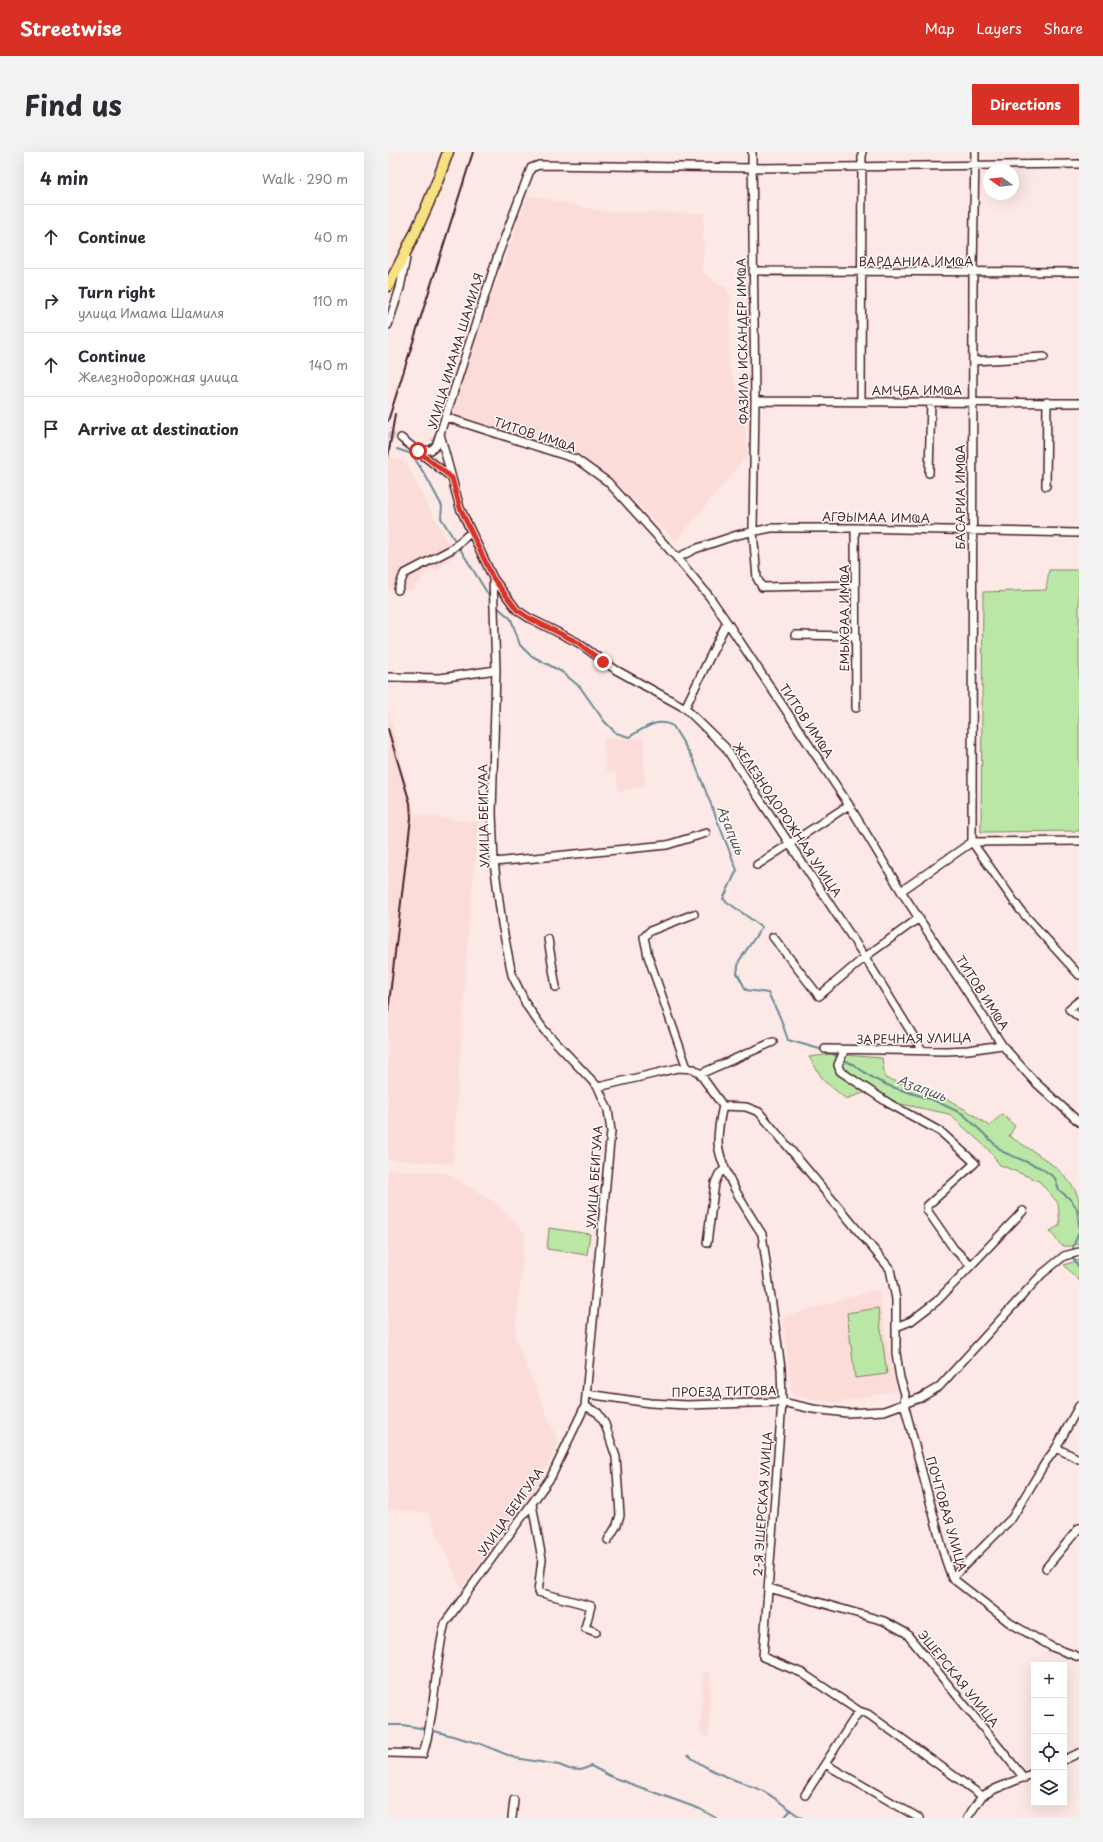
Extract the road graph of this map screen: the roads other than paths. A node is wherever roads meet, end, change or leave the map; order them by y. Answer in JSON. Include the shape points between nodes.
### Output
{"nodes":[{"id":1,"x":448,"y":152,"type":"edge"},
{"id":2,"x":752,"y":152,"type":"edge"},
{"id":3,"x":862,"y":152,"type":"edge"},
{"id":4,"x":975,"y":152,"type":"edge"},
{"id":5,"x":1079,"y":164,"type":"edge"},
{"id":6,"x":975,"y":165,"type":"junction"},
{"id":7,"x":752,"y":168,"type":"junction"},
{"id":8,"x":862,"y":168,"type":"junction"},
{"id":9,"x":408,"y":249,"type":"junction"},
{"id":10,"x":753,"y":271,"type":"junction"},
{"id":11,"x":1079,"y":272,"type":"edge"},
{"id":12,"x":861,"y":273,"type":"junction"},
{"id":13,"x":973,"y":273,"type":"junction"},
{"id":14,"x":388,"y":286,"type":"edge"},
{"id":15,"x":388,"y":326,"type":"edge"},
{"id":16,"x":1044,"y":357,"type":"dead end"},
{"id":17,"x":973,"y":361,"type":"junction"},
{"id":18,"x":755,"y":401,"type":"junction"},
{"id":19,"x":861,"y":401,"type":"junction"},
{"id":20,"x":932,"y":402,"type":"junction"},
{"id":21,"x":973,"y":402,"type":"junction"},
{"id":22,"x":1047,"y":402,"type":"junction"},
{"id":23,"x":1079,"y":402,"type":"edge"},
{"id":24,"x":445,"y":417,"type":"junction"},
{"id":25,"x":440,"y":434,"type":"junction"},
{"id":26,"x":401,"y":438,"type":"tunnel mouth"},
{"id":27,"x":418,"y":451,"type":"junction"},
{"id":28,"x":929,"y":473,"type":"dead end"},
{"id":29,"x":452,"y":478,"type":"junction"},
{"id":30,"x":1046,"y":486,"type":"dead end"},
{"id":31,"x":855,"y":528,"type":"junction"},
{"id":32,"x":753,"y":531,"type":"junction"},
{"id":33,"x":972,"y":531,"type":"junction"},
{"id":34,"x":1079,"y":533,"type":"edge"},
{"id":35,"x":468,"y":534,"type":"junction"},
{"id":36,"x":677,"y":558,"type":"junction"},
{"id":37,"x":493,"y":578,"type":"junction"},
{"id":38,"x":855,"y":585,"type":"junction"},
{"id":39,"x":398,"y":590,"type":"dead end"},
{"id":40,"x":494,"y":619,"type":"joint"},
{"id":41,"x":727,"y":622,"type":"junction"},
{"id":42,"x":795,"y":635,"type":"dead end"},
{"id":43,"x":856,"y":636,"type":"junction"},
{"id":44,"x":496,"y":670,"type":"junction"},
{"id":45,"x":388,"y":677,"type":"edge"},
{"id":46,"x":685,"y":708,"type":"junction"},
{"id":47,"x":856,"y":708,"type":"dead end"},
{"id":48,"x":849,"y":804,"type":"junction"},
{"id":49,"x":706,"y":833,"type":"dead end"},
{"id":50,"x":1079,"y":841,"type":"edge"},
{"id":51,"x":790,"y":842,"type":"junction"},
{"id":52,"x":972,"y":842,"type":"junction"},
{"id":53,"x":494,"y":862,"type":"junction"},
{"id":54,"x":757,"y":865,"type":"dead end"},
{"id":55,"x":901,"y":891,"type":"junction"},
{"id":56,"x":694,"y":914,"type":"dead end"},
{"id":57,"x":919,"y":918,"type":"junction"},
{"id":58,"x":773,"y":937,"type":"dead end"},
{"id":59,"x":548,"y":939,"type":"dead end"},
{"id":60,"x":865,"y":957,"type":"junction"},
{"id":61,"x":1079,"y":975,"type":"edge"},
{"id":62,"x":556,"y":987,"type":"dead end"},
{"id":63,"x":1079,"y":1001,"type":"edge"},
{"id":64,"x":1079,"y":1017,"type":"edge"},
{"id":65,"x":773,"y":1042,"type":"dead end"},
{"id":66,"x":1002,"y":1045,"type":"junction"},
{"id":67,"x":825,"y":1049,"type":"dead end"},
{"id":68,"x":922,"y":1050,"type":"junction"},
{"id":69,"x":844,"y":1052,"type":"junction"},
{"id":70,"x":687,"y":1068,"type":"junction"},
{"id":71,"x":700,"y":1074,"type":"junction"},
{"id":72,"x":598,"y":1086,"type":"junction"},
{"id":73,"x":723,"y":1106,"type":"junction"},
{"id":74,"x":1079,"y":1122,"type":"edge"},
{"id":75,"x":725,"y":1169,"type":"junction"},
{"id":76,"x":1023,"y":1211,"type":"dead end"},
{"id":77,"x":707,"y":1243,"type":"dead end"},
{"id":78,"x":1077,"y":1253,"type":"edge"},
{"id":79,"x":971,"y":1265,"type":"junction"},
{"id":80,"x":896,"y":1327,"type":"junction"},
{"id":81,"x":586,"y":1394,"type":"junction"},
{"id":82,"x":782,"y":1402,"type":"junction"},
{"id":83,"x":904,"y":1404,"type":"junction"},
{"id":84,"x":585,"y":1406,"type":"junction"},
{"id":85,"x":1079,"y":1406,"type":"edge"},
{"id":86,"x":1056,"y":1448,"type":"junction"},
{"id":87,"x":1079,"y":1459,"type":"edge"},
{"id":88,"x":532,"y":1504,"type":"junction"},
{"id":89,"x":1079,"y":1528,"type":"edge"},
{"id":90,"x":608,"y":1540,"type":"dead end"},
{"id":91,"x":1046,"y":1568,"type":"dead end"},
{"id":92,"x":952,"y":1578,"type":"junction"},
{"id":93,"x":769,"y":1588,"type":"junction"},
{"id":94,"x":596,"y":1632,"type":"dead end"},
{"id":95,"x":1079,"y":1657,"type":"edge"},
{"id":96,"x":859,"y":1711,"type":"junction"},
{"id":97,"x":388,"y":1753,"type":"edge"},
{"id":98,"x":1079,"y":1753,"type":"edge"},
{"id":99,"x":1067,"y":1759,"type":"edge"},
{"id":100,"x":825,"y":1764,"type":"junction"},
{"id":101,"x":1031,"y":1774,"type":"edge"},
{"id":102,"x":1024,"y":1778,"type":"junction"},
{"id":103,"x":805,"y":1795,"type":"dead end"},
{"id":104,"x":982,"y":1796,"type":"junction"},
{"id":105,"x":514,"y":1800,"type":"dead end"},
{"id":106,"x":512,"y":1818,"type":"edge"},
{"id":107,"x":919,"y":1818,"type":"edge"},
{"id":108,"x":967,"y":1818,"type":"edge"}],
"edges":[{"from":1,"to":9,"type":"highway","via":[[433,195]]},
{"from":2,"to":7,"type":"street","name":"ФАЗИЛЬ ИСКАНДЕР ИМҨА"},
{"from":3,"to":8,"type":"street"},
{"from":4,"to":6,"type":"street","name":"БАСАРИА ИМҨА"},
{"from":5,"to":6,"type":"street"},
{"from":6,"to":8,"type":"street"},
{"from":6,"to":13,"type":"street","name":"БАСАРИА ИМҨА"},
{"from":7,"to":8,"type":"street"},
{"from":7,"to":10,"type":"street","name":"ФАЗИЛЬ ИСКАНДЕР ИМҨА"},
{"from":7,"to":24,"type":"street","name":"УЛИЦА ИМАМА ШАМИЛЯ","via":[[539,165],[531,168],[498,255]]},
{"from":8,"to":12,"type":"street"},
{"from":9,"to":14,"type":"highway"},
{"from":9,"to":15,"type":"street","via":[[400,288]]},
{"from":10,"to":12,"type":"street","name":"ВАРДАНИА ИМҨА"},
{"from":10,"to":18,"type":"street","name":"ФАЗИЛЬ ИСКАНДЕР ИМҨА"},
{"from":11,"to":13,"type":"street","name":"ВАРДАНИА ИМҨА"},
{"from":12,"to":13,"type":"street","name":"ВАРДАНИА ИМҨА"},
{"from":12,"to":19,"type":"street"},
{"from":13,"to":17,"type":"street","name":"БАСАРИА ИМҨА"},
{"from":16,"to":17,"type":"street"},
{"from":17,"to":21,"type":"street","name":"БАСАРИА ИМҨА"},
{"from":18,"to":19,"type":"street","name":"АМҶБА ИМҨА"},
{"from":18,"to":32,"type":"street","name":"ФАЗИЛЬ ИСКАНДЕР ИМҨА"},
{"from":19,"to":20,"type":"street","name":"АМҶБА ИМҨА"},
{"from":20,"to":21,"type":"street","name":"АМҶБА ИМҨА"},
{"from":20,"to":28,"type":"street"},
{"from":21,"to":22,"type":"street","name":"АМҶБА ИМҨА"},
{"from":21,"to":33,"type":"street","name":"БАСАРИА ИМҨА"},
{"from":22,"to":23,"type":"street","name":"АМҶБА ИМҨА"},
{"from":22,"to":30,"type":"street"},
{"from":24,"to":25,"type":"street","name":"УЛИЦА ИМАМА ШАМИЛЯ"},
{"from":24,"to":36,"type":"street","name":"ТИТОВ ИМҨА","via":[[576,459],[608,482]]},
{"from":25,"to":27,"type":"street","via":[[436,446],[431,450]]},
{"from":25,"to":29,"type":"street","name":"УЛИЦА ИМАМА ШАМИЛЯ"},
{"from":26,"to":27,"type":"street"},
{"from":27,"to":29,"type":"street"},
{"from":29,"to":35,"type":"street","name":"УЛИЦА ИМАМА ШАМИЛЯ"},
{"from":31,"to":32,"type":"street","name":"АГӘЫМАА ИМҨА","via":[[771,528]]},
{"from":31,"to":33,"type":"street","name":"АГӘЫМАА ИМҨА"},
{"from":31,"to":38,"type":"street","name":"ЕМЫХӘАА ИМҨА"},
{"from":32,"to":36,"type":"street","name":"АГӘЫМАА ИМҨА","via":[[695,549]]},
{"from":32,"to":38,"type":"street","name":"ФАЗИЛЬ ИСКАНДЕР ИМҨА","via":[[757,578],[762,587]]},
{"from":33,"to":34,"type":"street","name":"АГӘЫМАА ИМҨА"},
{"from":33,"to":52,"type":"street","name":"БАСАРИА ИМҨА"},
{"from":35,"to":37,"type":"street","name":"УЛИЦА ИМАМА ШАМИЛЯ"},
{"from":35,"to":39,"type":"street","via":[[452,549],[404,574]]},
{"from":36,"to":41,"type":"street","name":"ТИТОВ ИМҨА"},
{"from":37,"to":40,"type":"street","name":"УЛИЦА ИМАМА ШАМИЛЯ"},
{"from":37,"to":46,"type":"street","name":"ЖЕЛЕЗНОДОРОЖНАЯ УЛИЦА","via":[[517,610],[577,642],[610,666]]},
{"from":38,"to":43,"type":"street","name":"ЕМЫХӘАА ИМҨА"},
{"from":40,"to":44,"type":"street","name":"УЛИЦА БЕИГУАА"},
{"from":41,"to":46,"type":"street"},
{"from":41,"to":48,"type":"street","name":"ТИТОВ ИМҨА"},
{"from":42,"to":43,"type":"street"},
{"from":43,"to":47,"type":"street","name":"ЕМЫХӘАА ИМҨА"},
{"from":44,"to":45,"type":"street","via":[[440,678]]},
{"from":44,"to":53,"type":"street","name":"УЛИЦА БЕИГУАА","via":[[492,813]]},
{"from":46,"to":51,"type":"street","name":"ЖЕЛЕЗНОДОРОЖНАЯ УЛИЦА","via":[[725,747]]},
{"from":48,"to":51,"type":"street"},
{"from":48,"to":55,"type":"street","name":"ТИТОВ ИМҨА"},
{"from":49,"to":53,"type":"street","via":[[667,845]]},
{"from":50,"to":52,"type":"street"},
{"from":51,"to":54,"type":"street"},
{"from":51,"to":60,"type":"street","name":"ЖЕЛЕЗНОДОРОЖНАЯ УЛИЦА"},
{"from":52,"to":55,"type":"street"},
{"from":52,"to":61,"type":"street","via":[[1021,911]]},
{"from":53,"to":72,"type":"street","name":"УЛИЦА БЕИГУАА","via":[[512,975],[527,1006],[544,1030]]},
{"from":55,"to":57,"type":"street","name":"ТИТОВ ИМҨА"},
{"from":56,"to":70,"type":"street","via":[[650,931],[644,937],[648,956]]},
{"from":57,"to":60,"type":"street"},
{"from":57,"to":66,"type":"street","name":"ТИТОВ ИМҨА"},
{"from":58,"to":60,"type":"street","via":[[819,996]]},
{"from":59,"to":62,"type":"street"},
{"from":60,"to":68,"type":"street","name":"ЖЕЛЕЗНОДОРОЖНАЯ УЛИЦА"},
{"from":63,"to":64,"type":"street","via":[[1069,1009]]},
{"from":65,"to":71,"type":"street"},
{"from":66,"to":68,"type":"street","name":"ЗАРЕЧНАЯ УЛИЦА","via":[[968,1050]]},
{"from":66,"to":74,"type":"street","name":"ТИТОВ ИМҨА","via":[[1034,1081]]},
{"from":67,"to":69,"type":"street","name":"ЗАРЕЧНАЯ УЛИЦА"},
{"from":68,"to":69,"type":"street","name":"ЗАРЕЧНАЯ УЛИЦА"},
{"from":69,"to":79,"type":"street","via":[[839,1063],[840,1071],[890,1104],[940,1132],[975,1163],[927,1206],[926,1210],[954,1249]]},
{"from":70,"to":71,"type":"street","via":[[694,1069]]},
{"from":70,"to":72,"type":"street"},
{"from":71,"to":73,"type":"street"},
{"from":72,"to":81,"type":"street","name":"УЛИЦА БЕИГУАА","via":[[608,1110],[611,1131]]},
{"from":73,"to":75,"type":"street","name":"2-Я ЭШЕРСКАЯ УЛИЦА","via":[[718,1143]]},
{"from":73,"to":80,"type":"street","name":"ПОЧТОВАЯ УЛИЦА","via":[[746,1107],[758,1112],[890,1269],[896,1299]]},
{"from":75,"to":77,"type":"street","via":[[715,1183]]},
{"from":75,"to":82,"type":"street","name":"2-Я ЭШЕРСКАЯ УЛИЦА","via":[[762,1234],[782,1368]]},
{"from":76,"to":79,"type":"street"},
{"from":78,"to":83,"type":"street","name":"ПРОЕЗД ТИТОВА","via":[[1064,1256],[1042,1274],[939,1388]]},
{"from":79,"to":80,"type":"street","via":[[937,1301],[911,1321]]},
{"from":80,"to":83,"type":"street","name":"ПОЧТОВАЯ УЛИЦА","via":[[896,1353],[905,1394]]},
{"from":81,"to":82,"type":"street","name":"ПРОЕЗД ТИТОВА","via":[[687,1405]]},
{"from":81,"to":84,"type":"street","name":"УЛИЦА БЕИГУАА"},
{"from":82,"to":83,"type":"street","name":"ПРОЕЗД ТИТОВА","via":[[813,1409],[847,1412],[884,1412]]},
{"from":82,"to":93,"type":"street","name":"2-Я ЭШЕРСКАЯ УЛИЦА"},
{"from":83,"to":92,"type":"street","name":"ПОЧТОВАЯ УЛИЦА"},
{"from":84,"to":88,"type":"street","name":"УЛИЦА БЕИГУАА","via":[[551,1477]]},
{"from":84,"to":90,"type":"street","via":[[598,1413],[605,1424],[616,1457],[620,1515]]},
{"from":85,"to":86,"type":"street"},
{"from":86,"to":87,"type":"street"},
{"from":86,"to":92,"type":"street","via":[[1012,1518]]},
{"from":88,"to":94,"type":"street","via":[[542,1559],[538,1592],[591,1606],[585,1628]]},
{"from":88,"to":97,"type":"street","name":"УЛИЦА БЕИГУАА","via":[[445,1623],[440,1643],[430,1726],[423,1754]]},
{"from":89,"to":91,"type":"street"},
{"from":92,"to":95,"type":"street","name":"ПОЧТОВАЯ УЛИЦА","via":[[1010,1623],[1052,1647]]},
{"from":93,"to":96,"type":"street","name":"2-Я ЭШЕРСКАЯ УЛИЦА","via":[[764,1657],[802,1673]]},
{"from":93,"to":102,"type":"street","name":"ЭШЕРСКАЯ УЛИЦА","via":[[884,1621],[906,1633]]},
{"from":96,"to":100,"type":"street"},
{"from":96,"to":104,"type":"street","name":"2-Я ЭШЕРСКАЯ УЛИЦА","via":[[868,1714]]},
{"from":98,"to":99,"type":"street"},
{"from":100,"to":103,"type":"street"},
{"from":100,"to":107,"type":"street"},
{"from":101,"to":102,"type":"street"},
{"from":102,"to":104,"type":"street"},
{"from":104,"to":108,"type":"street"},
{"from":105,"to":106,"type":"street"}]}
